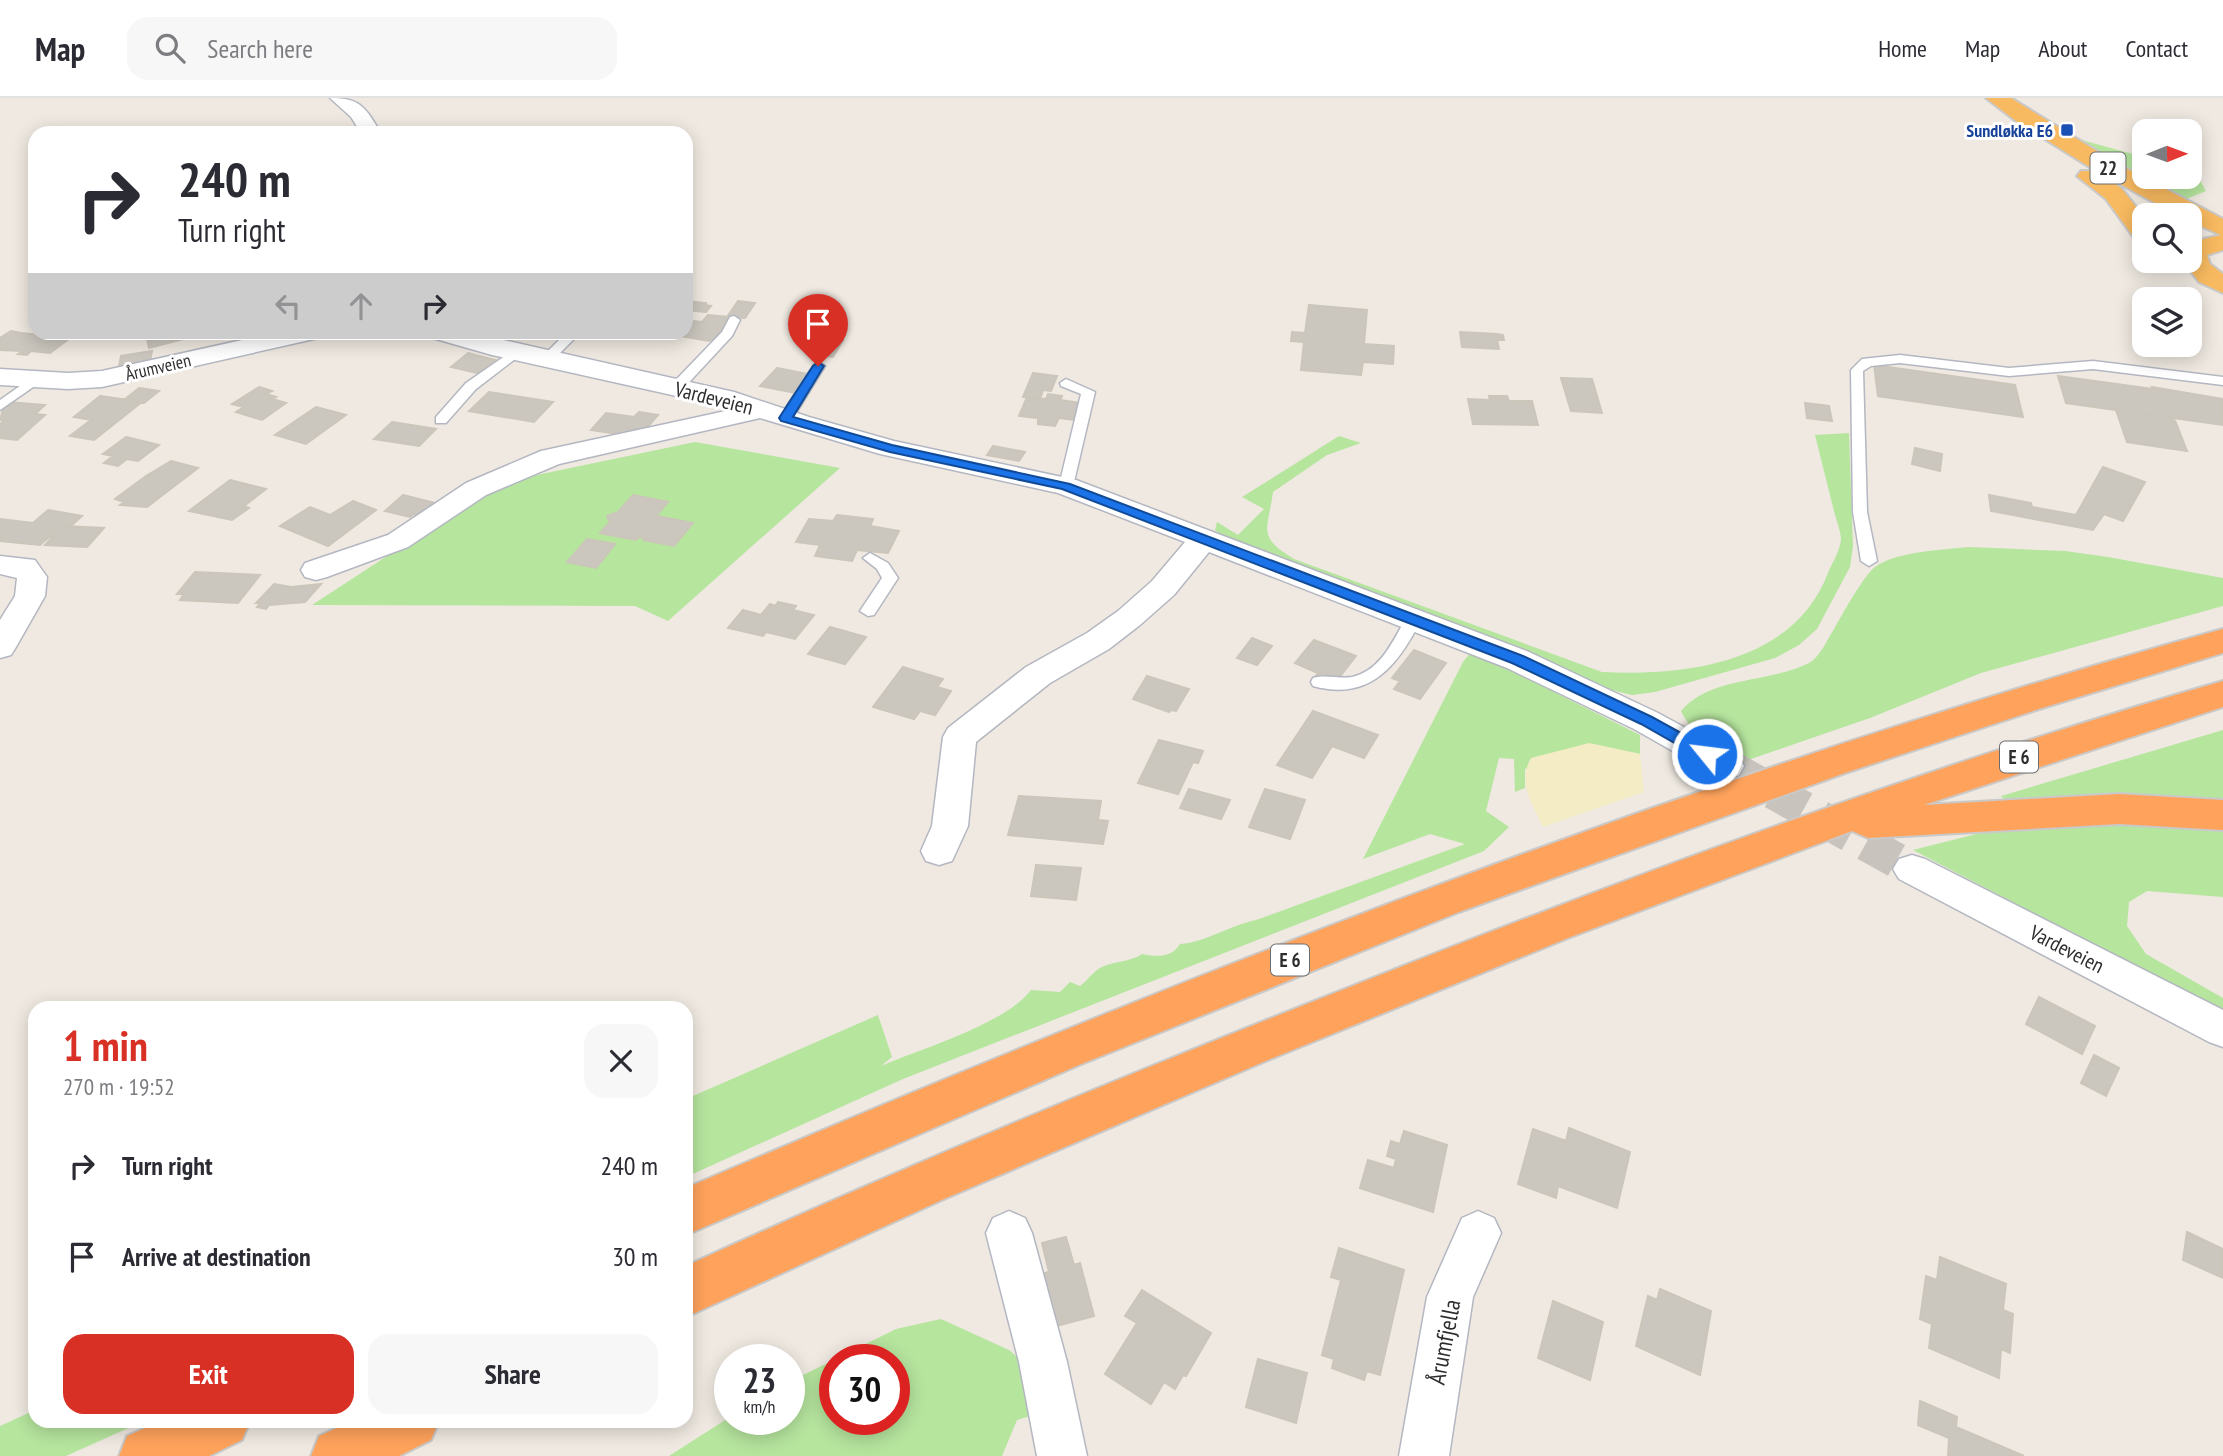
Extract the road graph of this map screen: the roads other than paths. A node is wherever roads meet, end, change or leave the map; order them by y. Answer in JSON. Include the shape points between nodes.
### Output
{"nodes":[{"id":1,"x":340,"y":98,"type":"edge"},
{"id":2,"x":1983,"y":98,"type":"edge"},
{"id":3,"x":1997,"y":98,"type":"edge"},
{"id":4,"x":366,"y":126,"type":"edge"},
{"id":5,"x":2056,"y":148,"type":"junction"},
{"id":6,"x":2141,"y":203,"type":"edge"},
{"id":7,"x":2132,"y":218,"type":"edge"},
{"id":8,"x":2223,"y":228,"type":"edge"},
{"id":9,"x":2223,"y":242,"type":"edge"},
{"id":10,"x":2202,"y":247,"type":"edge"},
{"id":11,"x":2202,"y":272,"type":"edge"},
{"id":12,"x":2176,"y":273,"type":"edge"},
{"id":13,"x":2223,"y":285,"type":"edge"},
{"id":14,"x":2223,"y":302,"type":"edge"},
{"id":15,"x":734,"y":320,"type":"dead end"},
{"id":16,"x":278,"y":340,"type":"edge"},
{"id":17,"x":467,"y":340,"type":"edge"},
{"id":18,"x":567,"y":340,"type":"edge"},
{"id":19,"x":515,"y":353,"type":"junction"},
{"id":20,"x":546,"y":360,"type":"junction"},
{"id":21,"x":818,"y":366,"type":"dead end"},
{"id":22,"x":0,"y":377,"type":"edge"},
{"id":23,"x":33,"y":380,"type":"junction"},
{"id":24,"x":2223,"y":381,"type":"edge"},
{"id":25,"x":1066,"y":383,"type":"dead end"},
{"id":26,"x":676,"y":388,"type":"junction"},
{"id":27,"x":0,"y":406,"type":"edge"},
{"id":28,"x":773,"y":414,"type":"junction"},
{"id":29,"x":441,"y":420,"type":"dead end"},
{"id":30,"x":1066,"y":486,"type":"junction"},
{"id":31,"x":1204,"y":539,"type":"junction"},
{"id":32,"x":870,"y":558,"type":"dead end"},
{"id":33,"x":1870,"y":561,"type":"dead end"},
{"id":34,"x":0,"y":565,"type":"edge"},
{"id":35,"x":316,"y":570,"type":"dead end"},
{"id":36,"x":868,"y":611,"type":"dead end"},
{"id":37,"x":1413,"y":620,"type":"junction"},
{"id":38,"x":2223,"y":641,"type":"edge"},
{"id":39,"x":0,"y":647,"type":"edge"},
{"id":40,"x":1319,"y":682,"type":"dead end"},
{"id":41,"x":2223,"y":694,"type":"edge"},
{"id":42,"x":1727,"y":766,"type":"tunnel mouth"},
{"id":43,"x":2223,"y":815,"type":"edge"},
{"id":44,"x":1818,"y":826,"type":"junction"},
{"id":45,"x":939,"y":851,"type":"dead end"},
{"id":46,"x":1912,"y":869,"type":"tunnel mouth"},
{"id":47,"x":2223,"y":1031,"type":"edge"},
{"id":48,"x":693,"y":1209,"type":"edge"},
{"id":49,"x":1009,"y":1233,"type":"dead end"},
{"id":50,"x":1478,"y":1233,"type":"dead end"},
{"id":51,"x":693,"y":1289,"type":"edge"},
{"id":52,"x":208,"y":1428,"type":"edge"},
{"id":53,"x":397,"y":1428,"type":"edge"},
{"id":54,"x":147,"y":1456,"type":"edge"},
{"id":55,"x":339,"y":1456,"type":"edge"},
{"id":56,"x":1062,"y":1456,"type":"edge"},
{"id":57,"x":1424,"y":1456,"type":"edge"}],
"edges":[{"from":1,"to":4,"type":"street"},
{"from":2,"to":5,"type":"highway","number":"22"},
{"from":3,"to":8,"type":"highway","number":"22","via":[[2161,199]]},
{"from":5,"to":6,"type":"highway","number":"22"},
{"from":5,"to":7,"type":"highway","number":"22","via":[[2069,163],[2114,194]]},
{"from":9,"to":10,"type":"highway"},
{"from":11,"to":13,"type":"highway"},
{"from":12,"to":14,"type":"highway"},
{"from":15,"to":26,"type":"lane","via":[[728,333]]},
{"from":16,"to":23,"type":"street","name":"Årumveien","via":[[102,379]]},
{"from":17,"to":19,"type":"street","name":"Vardeveien"},
{"from":18,"to":20,"type":"lane"},
{"from":19,"to":20,"type":"street","name":"Vardeveien"},
{"from":19,"to":29,"type":"lane","via":[[471,386]]},
{"from":20,"to":26,"type":"street","name":"Vardeveien"},
{"from":21,"to":28,"type":"lane"},
{"from":22,"to":23,"type":"street","name":"Årumveien"},
{"from":23,"to":27,"type":"lane"},
{"from":24,"to":33,"type":"lane","via":[[2092,365],[2009,373],[1900,359],[1867,362],[1857,370],[1860,512]]},
{"from":25,"to":30,"type":"lane","via":[[1088,392]]},
{"from":26,"to":28,"type":"street","name":"Vardeveien"},
{"from":28,"to":30,"type":"street","name":"Vardeveien","via":[[890,448]]},
{"from":28,"to":35,"type":"street","via":[[739,417],[551,457],[476,489],[398,541]]},
{"from":30,"to":31,"type":"street","name":"Vardeveien"},
{"from":31,"to":37,"type":"street","name":"Vardeveien"},
{"from":31,"to":45,"type":"street","via":[[1163,588],[1129,618],[1038,675],[960,737],[950,826]]},
{"from":32,"to":36,"type":"lane","via":[[883,566],[890,578]]},
{"from":34,"to":39,"type":"street","via":[[24,567],[32,577],[30,596]]},
{"from":37,"to":40,"type":"lane","via":[[1383,668],[1372,677],[1351,685]]},
{"from":37,"to":42,"type":"street","name":"Vardeveien","via":[[1518,660]]},
{"from":38,"to":48,"type":"highway","number":"E 6","via":[[1900,740],[1540,864],[1183,1002]]},
{"from":41,"to":44,"type":"highway","number":"E 6","via":[[2081,736]]},
{"from":43,"to":44,"type":"highway","number":"E 6","via":[[2119,808]]},
{"from":44,"to":51,"type":"highway","number":"E 6","via":[[1235,1052]]},
{"from":46,"to":47,"type":"street","name":"Vardeveien"},
{"from":49,"to":56,"type":"street"},
{"from":50,"to":57,"type":"street","name":"Årumfjella","via":[[1450,1297]]},
{"from":52,"to":54,"type":"highway"},
{"from":53,"to":55,"type":"highway"}]}
